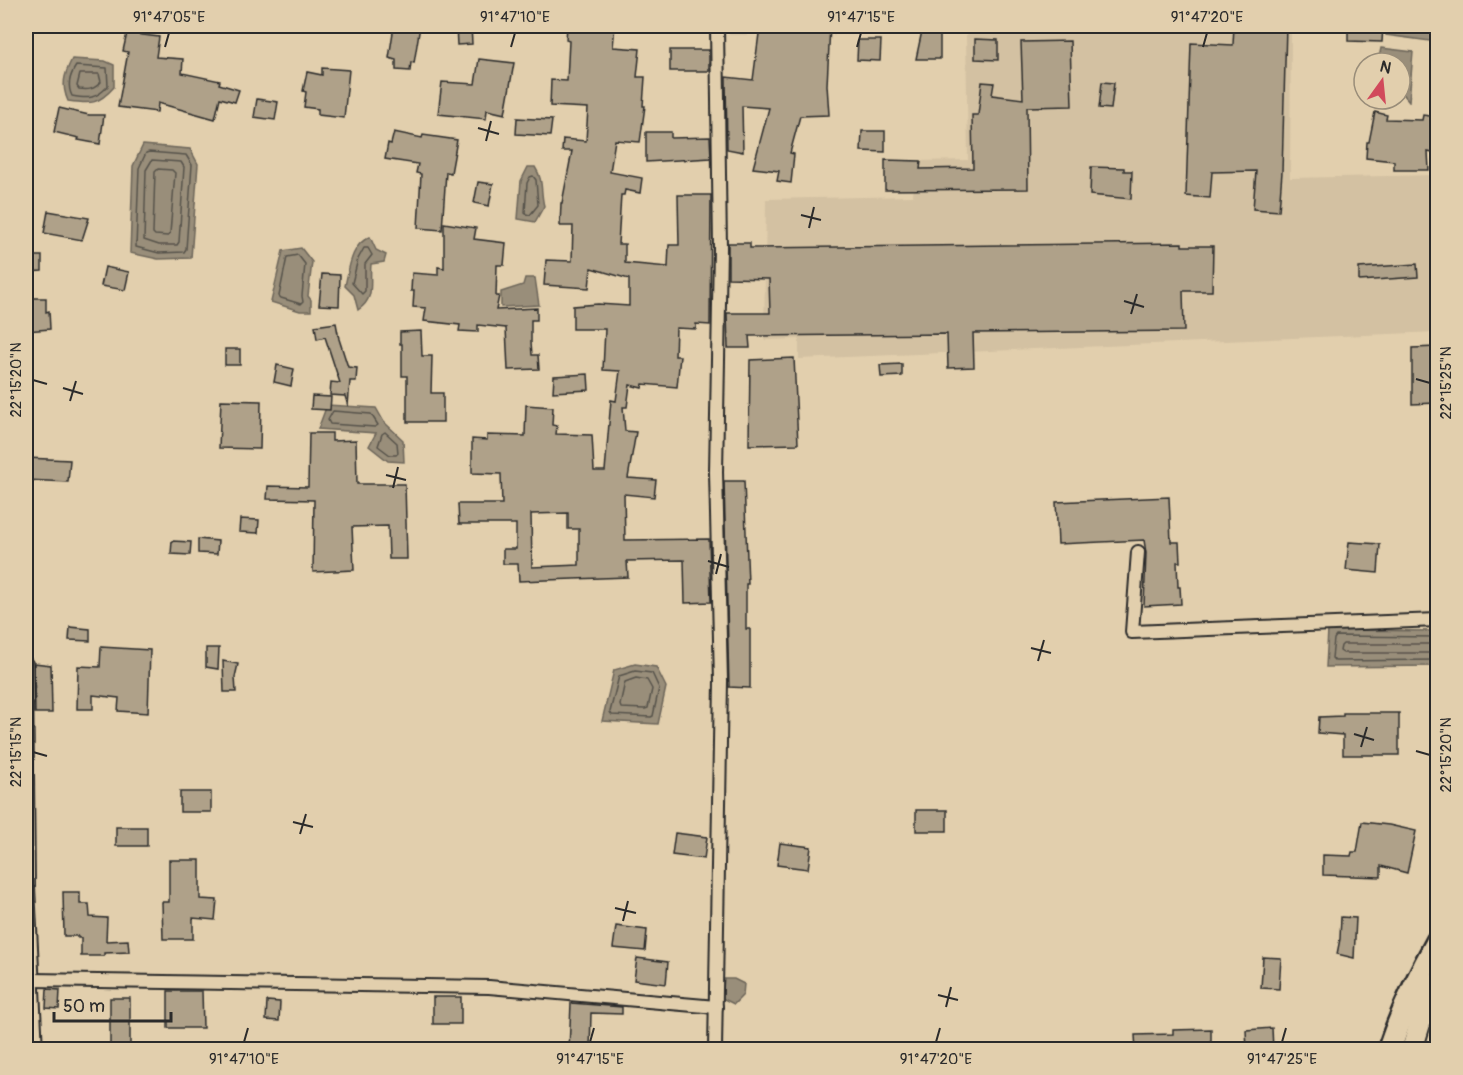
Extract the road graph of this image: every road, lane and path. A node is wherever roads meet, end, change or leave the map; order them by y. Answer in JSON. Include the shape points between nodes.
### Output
{"nodes":[{"id":1,"x":717,"y":26,"type":"edge"},
{"id":2,"x":1138,"y":552,"type":"dead end"},
{"id":3,"x":1437,"y":620,"type":"edge"},
{"id":4,"x":26,"y":664,"type":"edge"},
{"id":5,"x":1437,"y":928,"type":"edge"},
{"id":6,"x":1437,"y":942,"type":"edge"},
{"id":7,"x":1437,"y":966,"type":"edge"},
{"id":8,"x":32,"y":980,"type":"junction"},
{"id":9,"x":1437,"y":983,"type":"edge"},
{"id":10,"x":716,"y":1006,"type":"junction"},
{"id":11,"x":36,"y":1050,"type":"edge"},
{"id":12,"x":715,"y":1050,"type":"edge"},
{"id":13,"x":1380,"y":1050,"type":"edge"},
{"id":14,"x":1389,"y":1050,"type":"edge"},
{"id":15,"x":1402,"y":1050,"type":"edge"},
{"id":16,"x":1412,"y":1050,"type":"edge"}],
"edges":[{"from":1,"to":10,"type":"street","via":[[720,249],[716,472],[722,681]]},
{"from":2,"to":3,"type":"street","via":[[1132,632]]},
{"from":4,"to":8,"type":"street"},
{"from":5,"to":13,"type":"main road","via":[[1409,974]]},
{"from":6,"to":14,"type":"highway","via":[[1398,1021]]},
{"from":7,"to":15,"type":"highway"},
{"from":8,"to":10,"type":"street","via":[[489,987]]},
{"from":8,"to":11,"type":"street"},
{"from":9,"to":16,"type":"main road"},
{"from":10,"to":12,"type":"street"}]}
